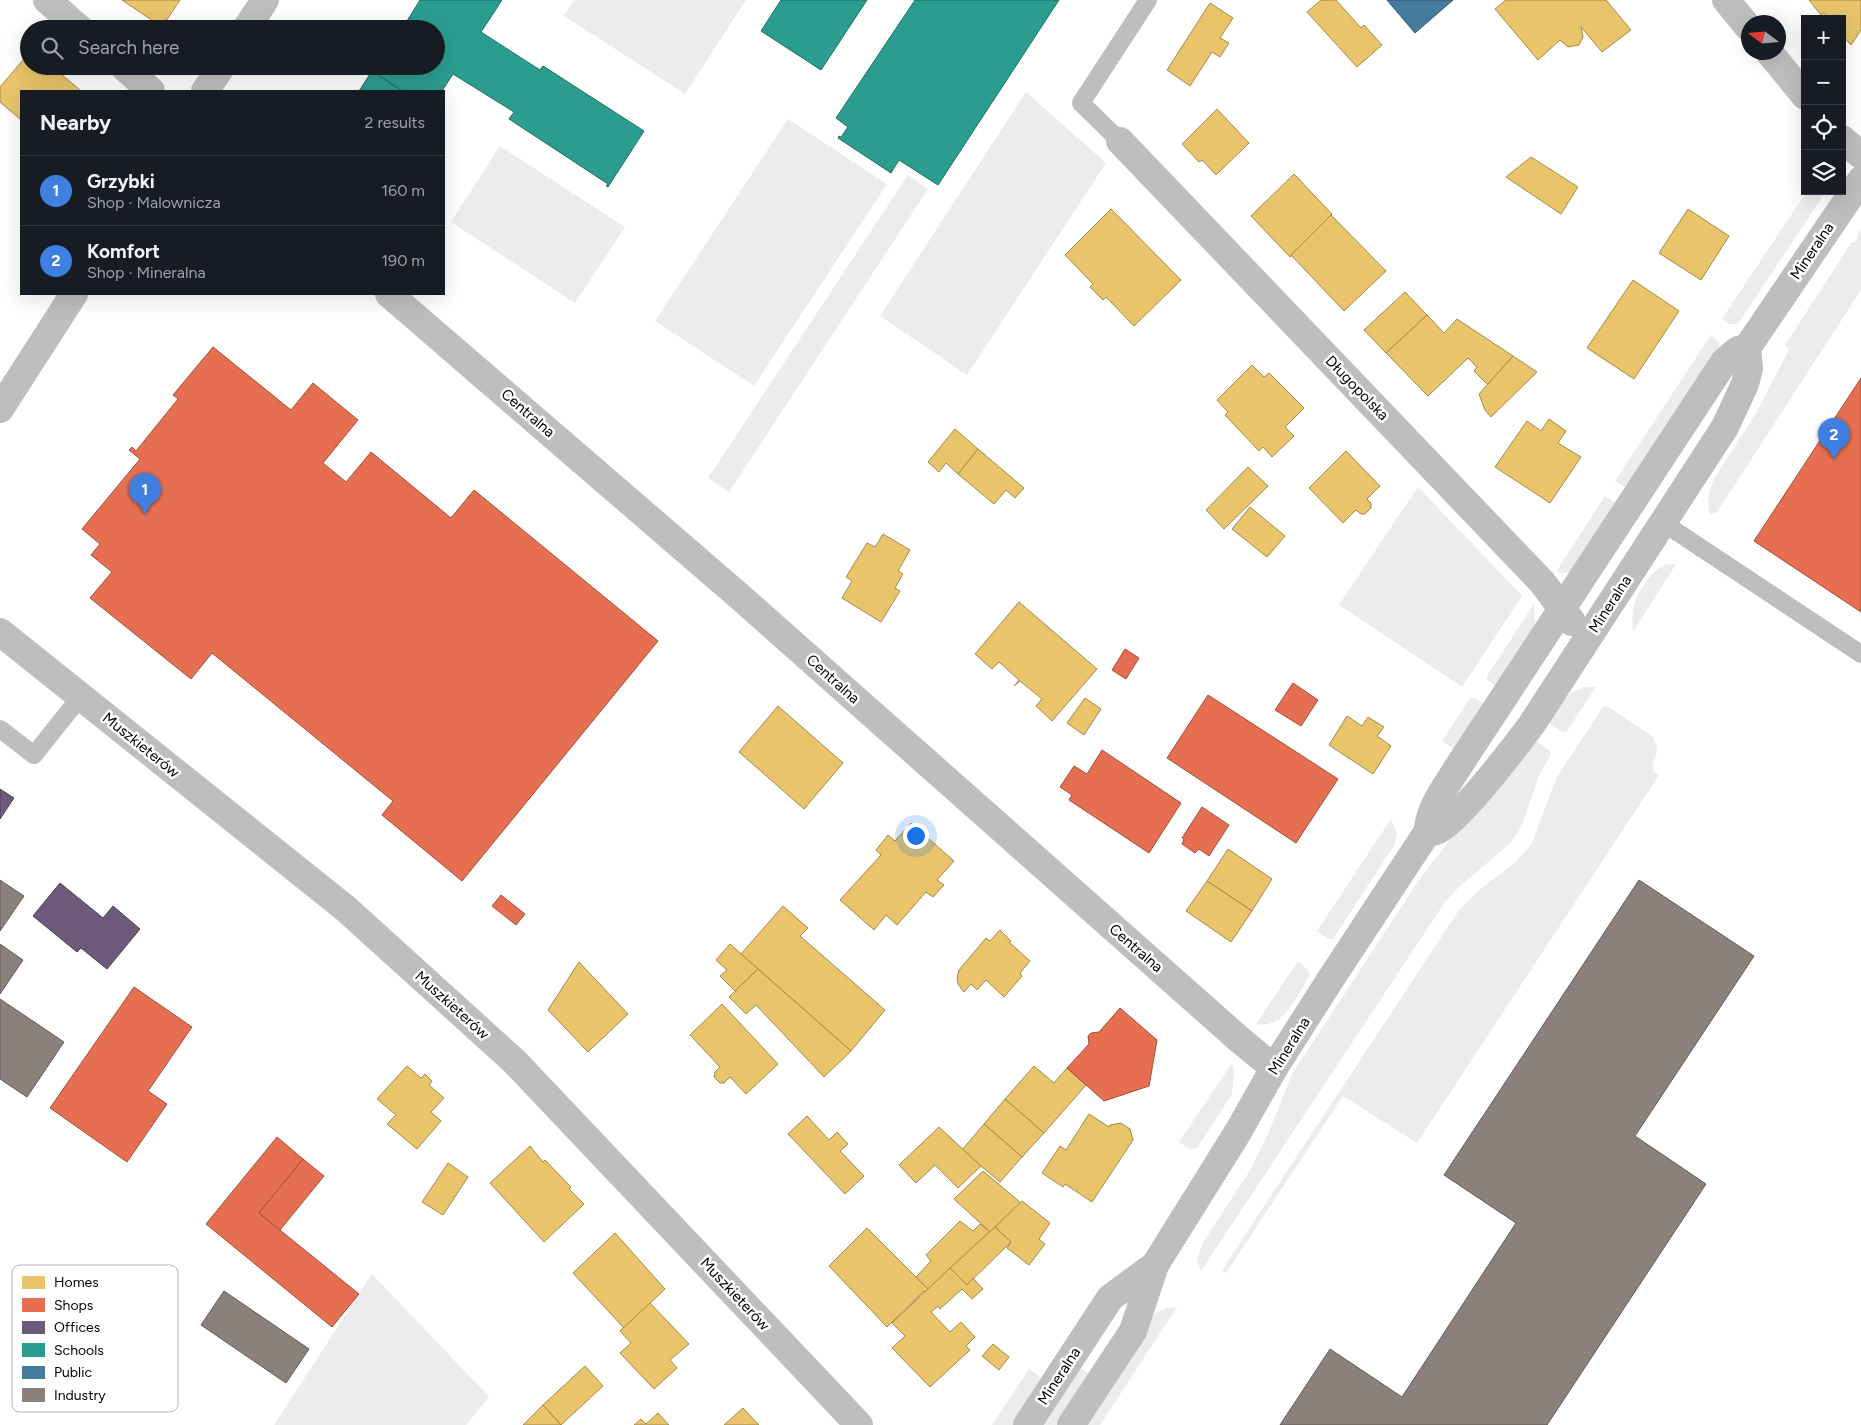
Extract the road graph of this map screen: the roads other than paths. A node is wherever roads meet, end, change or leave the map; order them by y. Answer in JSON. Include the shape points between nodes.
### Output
{"nodes":[{"id":1,"x":47,"y":0,"type":"edge"},
{"id":2,"x":265,"y":0,"type":"edge"},
{"id":3,"x":1148,"y":0,"type":"edge"},
{"id":4,"x":1726,"y":0,"type":"edge"},
{"id":5,"x":1741,"y":18,"type":"edge"},
{"id":6,"x":70,"y":20,"type":"edge"},
{"id":7,"x":252,"y":20,"type":"edge"},
{"id":8,"x":1776,"y":60,"type":"edge"},
{"id":9,"x":133,"y":75,"type":"edge"},
{"id":10,"x":216,"y":75,"type":"edge"},
{"id":11,"x":150,"y":90,"type":"edge"},
{"id":12,"x":206,"y":90,"type":"edge"},
{"id":13,"x":1801,"y":91,"type":"edge"},
{"id":14,"x":1120,"y":141,"type":"joint"},
{"id":15,"x":1846,"y":142,"type":"edge"},
{"id":16,"x":1861,"y":155,"type":"edge"},
{"id":17,"x":1861,"y":180,"type":"edge"},
{"id":18,"x":73,"y":295,"type":"edge"},
{"id":19,"x":390,"y":295,"type":"edge"},
{"id":20,"x":1747,"y":348,"type":"junction"},
{"id":21,"x":0,"y":409,"type":"edge"},
{"id":22,"x":1662,"y":522,"type":"junction"},
{"id":23,"x":1563,"y":608,"type":"junction"},
{"id":24,"x":0,"y":632,"type":"edge"},
{"id":25,"x":1586,"y":642,"type":"junction"},
{"id":26,"x":1861,"y":654,"type":"edge"},
{"id":27,"x":81,"y":696,"type":"junction"},
{"id":28,"x":0,"y":729,"type":"edge"},
{"id":29,"x":1428,"y":831,"type":"junction"},
{"id":30,"x":1274,"y":1068,"type":"junction"},
{"id":31,"x":1154,"y":1265,"type":"junction"},
{"id":32,"x":859,"y":1425,"type":"edge"},
{"id":33,"x":1027,"y":1425,"type":"edge"},
{"id":34,"x":1071,"y":1425,"type":"edge"}],
"edges":[{"from":1,"to":6,"type":"street"},
{"from":2,"to":7,"type":"street"},
{"from":3,"to":14,"type":"lane","via":[[1081,103]]},
{"from":4,"to":5,"type":"street"},
{"from":8,"to":13,"type":"street"},
{"from":9,"to":11,"type":"street"},
{"from":10,"to":12,"type":"street"},
{"from":14,"to":23,"type":"street","name":"Długopolska","via":[[1542,582]]},
{"from":15,"to":16,"type":"street"},
{"from":17,"to":20,"type":"street","name":"Mineralna"},
{"from":18,"to":21,"type":"street"},
{"from":19,"to":30,"type":"street","name":"Centralna","via":[[739,596]]},
{"from":20,"to":22,"type":"street","name":"Mineralna","via":[[1749,368],[1736,407]]},
{"from":20,"to":23,"type":"street","name":"Mineralna","via":[[1738,350],[1724,362]]},
{"from":22,"to":25,"type":"street","name":"Mineralna"},
{"from":22,"to":26,"type":"lane"},
{"from":23,"to":25,"type":"street","name":"Długopolska"},
{"from":23,"to":29,"type":"street","name":"Mineralna","via":[[1456,770],[1439,799],[1428,823]]},
{"from":24,"to":27,"type":"street","name":"Muszkieterów"},
{"from":25,"to":29,"type":"street","name":"Mineralna","via":[[1504,763],[1458,813],[1437,831]]},
{"from":27,"to":28,"type":"lane","via":[[34,755]]},
{"from":27,"to":32,"type":"street","name":"Muszkieterów","via":[[345,908],[514,1061]]},
{"from":29,"to":30,"type":"street","name":"Mineralna"},
{"from":30,"to":31,"type":"street","name":"Mineralna","via":[[1238,1132]]},
{"from":31,"to":33,"type":"street","name":"Mineralna","via":[[1110,1298]]},
{"from":31,"to":34,"type":"street","name":"Mineralna","via":[[1133,1332]]}]}
